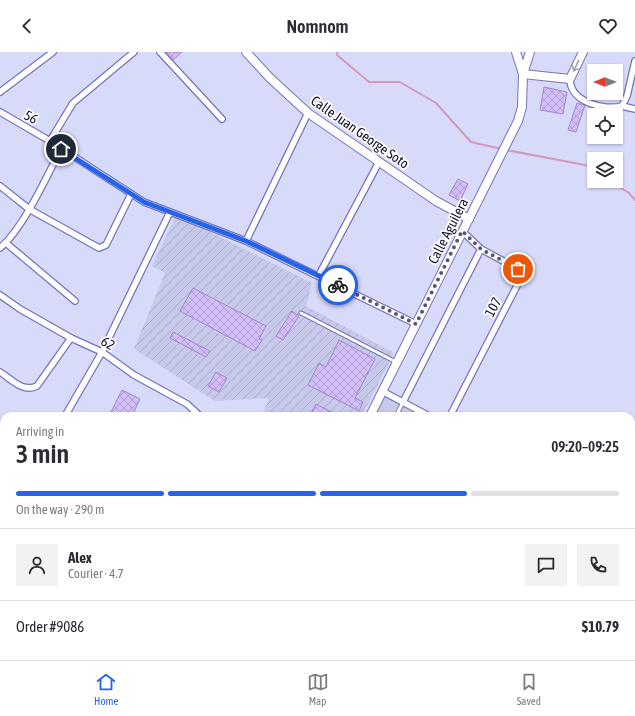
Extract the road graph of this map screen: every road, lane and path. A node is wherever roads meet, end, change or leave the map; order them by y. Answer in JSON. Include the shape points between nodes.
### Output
{"nodes":[{"id":1,"x":53,"y":52,"type":"edge"},
{"id":2,"x":134,"y":52,"type":"edge"},
{"id":3,"x":160,"y":52,"type":"edge"},
{"id":4,"x":246,"y":52,"type":"edge"},
{"id":5,"x":583,"y":52,"type":"edge"},
{"id":6,"x":516,"y":54,"type":"edge"},
{"id":7,"x":530,"y":54,"type":"edge"},
{"id":8,"x":635,"y":61,"type":"edge"},
{"id":9,"x":523,"y":74,"type":"junction"},
{"id":10,"x":570,"y":79,"type":"junction"},
{"id":11,"x":0,"y":92,"type":"edge"},
{"id":12,"x":622,"y":106,"type":"junction"},
{"id":13,"x":635,"y":109,"type":"edge"},
{"id":14,"x":0,"y":112,"type":"edge"},
{"id":15,"x":308,"y":114,"type":"junction"},
{"id":16,"x":222,"y":119,"type":"dead end"},
{"id":17,"x":50,"y":141,"type":"junction"},
{"id":18,"x":61,"y":149,"type":"junction"},
{"id":19,"x":379,"y":162,"type":"junction"},
{"id":20,"x":0,"y":186,"type":"edge"},
{"id":21,"x":131,"y":194,"type":"junction"},
{"id":22,"x":29,"y":209,"type":"junction"},
{"id":23,"x":170,"y":212,"type":"junction"},
{"id":24,"x":469,"y":219,"type":"junction"},
{"id":25,"x":462,"y":231,"type":"junction"},
{"id":26,"x":246,"y":241,"type":"junction"},
{"id":27,"x":6,"y":243,"type":"junction"},
{"id":28,"x":0,"y":248,"type":"edge"},
{"id":29,"x":481,"y":249,"type":"junction"},
{"id":30,"x":319,"y":275,"type":"junction"},
{"id":31,"x":0,"y":295,"type":"edge"},
{"id":32,"x":75,"y":301,"type":"dead end"},
{"id":33,"x":301,"y":313,"type":"dead end"},
{"id":34,"x":416,"y":324,"type":"junction"},
{"id":35,"x":71,"y":338,"type":"junction"},
{"id":36,"x":102,"y":352,"type":"junction"},
{"id":37,"x":396,"y":362,"type":"junction"},
{"id":38,"x":0,"y":372,"type":"edge"},
{"id":39,"x":382,"y":391,"type":"junction"},
{"id":40,"x":403,"y":402,"type":"junction"},
{"id":41,"x":67,"y":412,"type":"edge"},
{"id":42,"x":196,"y":412,"type":"edge"},
{"id":43,"x":372,"y":412,"type":"edge"},
{"id":44,"x":398,"y":412,"type":"edge"},
{"id":45,"x":422,"y":412,"type":"edge"},
{"id":46,"x":452,"y":412,"type":"edge"}],
"edges":[{"from":1,"to":11,"type":"street"},
{"from":2,"to":17,"type":"street","via":[[73,103]]},
{"from":3,"to":16,"type":"street"},
{"from":4,"to":15,"type":"main road","name":"Calle Juan George Soto"},
{"from":5,"to":10,"type":"main road","one_way":true},
{"from":6,"to":7,"type":"main road","via":[[524,58]]},
{"from":6,"to":9,"type":"main road"},
{"from":7,"to":9,"type":"main road","name":"Calle Aguilera"},
{"from":8,"to":12,"type":"street","via":[[627,96]]},
{"from":9,"to":10,"type":"main road"},
{"from":9,"to":24,"type":"main road","name":"Calle Aguilera","via":[[522,107],[503,152]]},
{"from":10,"to":12,"type":"street","via":[[574,92],[597,107]]},
{"from":12,"to":13,"type":"street"},
{"from":14,"to":17,"type":"street","name":"56"},
{"from":15,"to":19,"type":"main road","name":"Calle Juan George Soto"},
{"from":15,"to":26,"type":"street"},
{"from":17,"to":18,"type":"street","name":"56"},
{"from":18,"to":21,"type":"street","name":"56"},
{"from":18,"to":22,"type":"street"},
{"from":19,"to":24,"type":"main road","name":"Calle Juan George Soto","via":[[436,201]]},
{"from":19,"to":30,"type":"street"},
{"from":20,"to":22,"type":"street"},
{"from":21,"to":22,"type":"street","via":[[103,248]]},
{"from":21,"to":23,"type":"street","name":"56"},
{"from":22,"to":27,"type":"street"},
{"from":23,"to":26,"type":"street","name":"56"},
{"from":23,"to":36,"type":"street"},
{"from":24,"to":25,"type":"main road","name":"Calle Aguilera"},
{"from":25,"to":29,"type":"street","name":"107"},
{"from":25,"to":34,"type":"main road","name":"Calle Aguilera"},
{"from":26,"to":30,"type":"street","name":"56"},
{"from":27,"to":28,"type":"street"},
{"from":27,"to":32,"type":"street"},
{"from":29,"to":40,"type":"street"},
{"from":29,"to":46,"type":"street","name":"107","via":[[518,269],[522,276]]},
{"from":30,"to":34,"type":"street","name":"56"},
{"from":31,"to":35,"type":"street","name":"62"},
{"from":33,"to":37,"type":"lane"},
{"from":34,"to":37,"type":"main road","name":"Calle Aguilera"},
{"from":35,"to":36,"type":"street","name":"62"},
{"from":35,"to":38,"type":"street","via":[[37,386],[31,389],[22,387]]},
{"from":36,"to":41,"type":"street"},
{"from":36,"to":42,"type":"street","name":"62","via":[[134,375],[187,404]]},
{"from":37,"to":39,"type":"main road","name":"Calle Aguilera"},
{"from":39,"to":40,"type":"street"},
{"from":39,"to":43,"type":"main road","name":"Calle Aguilera"},
{"from":40,"to":44,"type":"lane"},
{"from":40,"to":45,"type":"street"}]}
